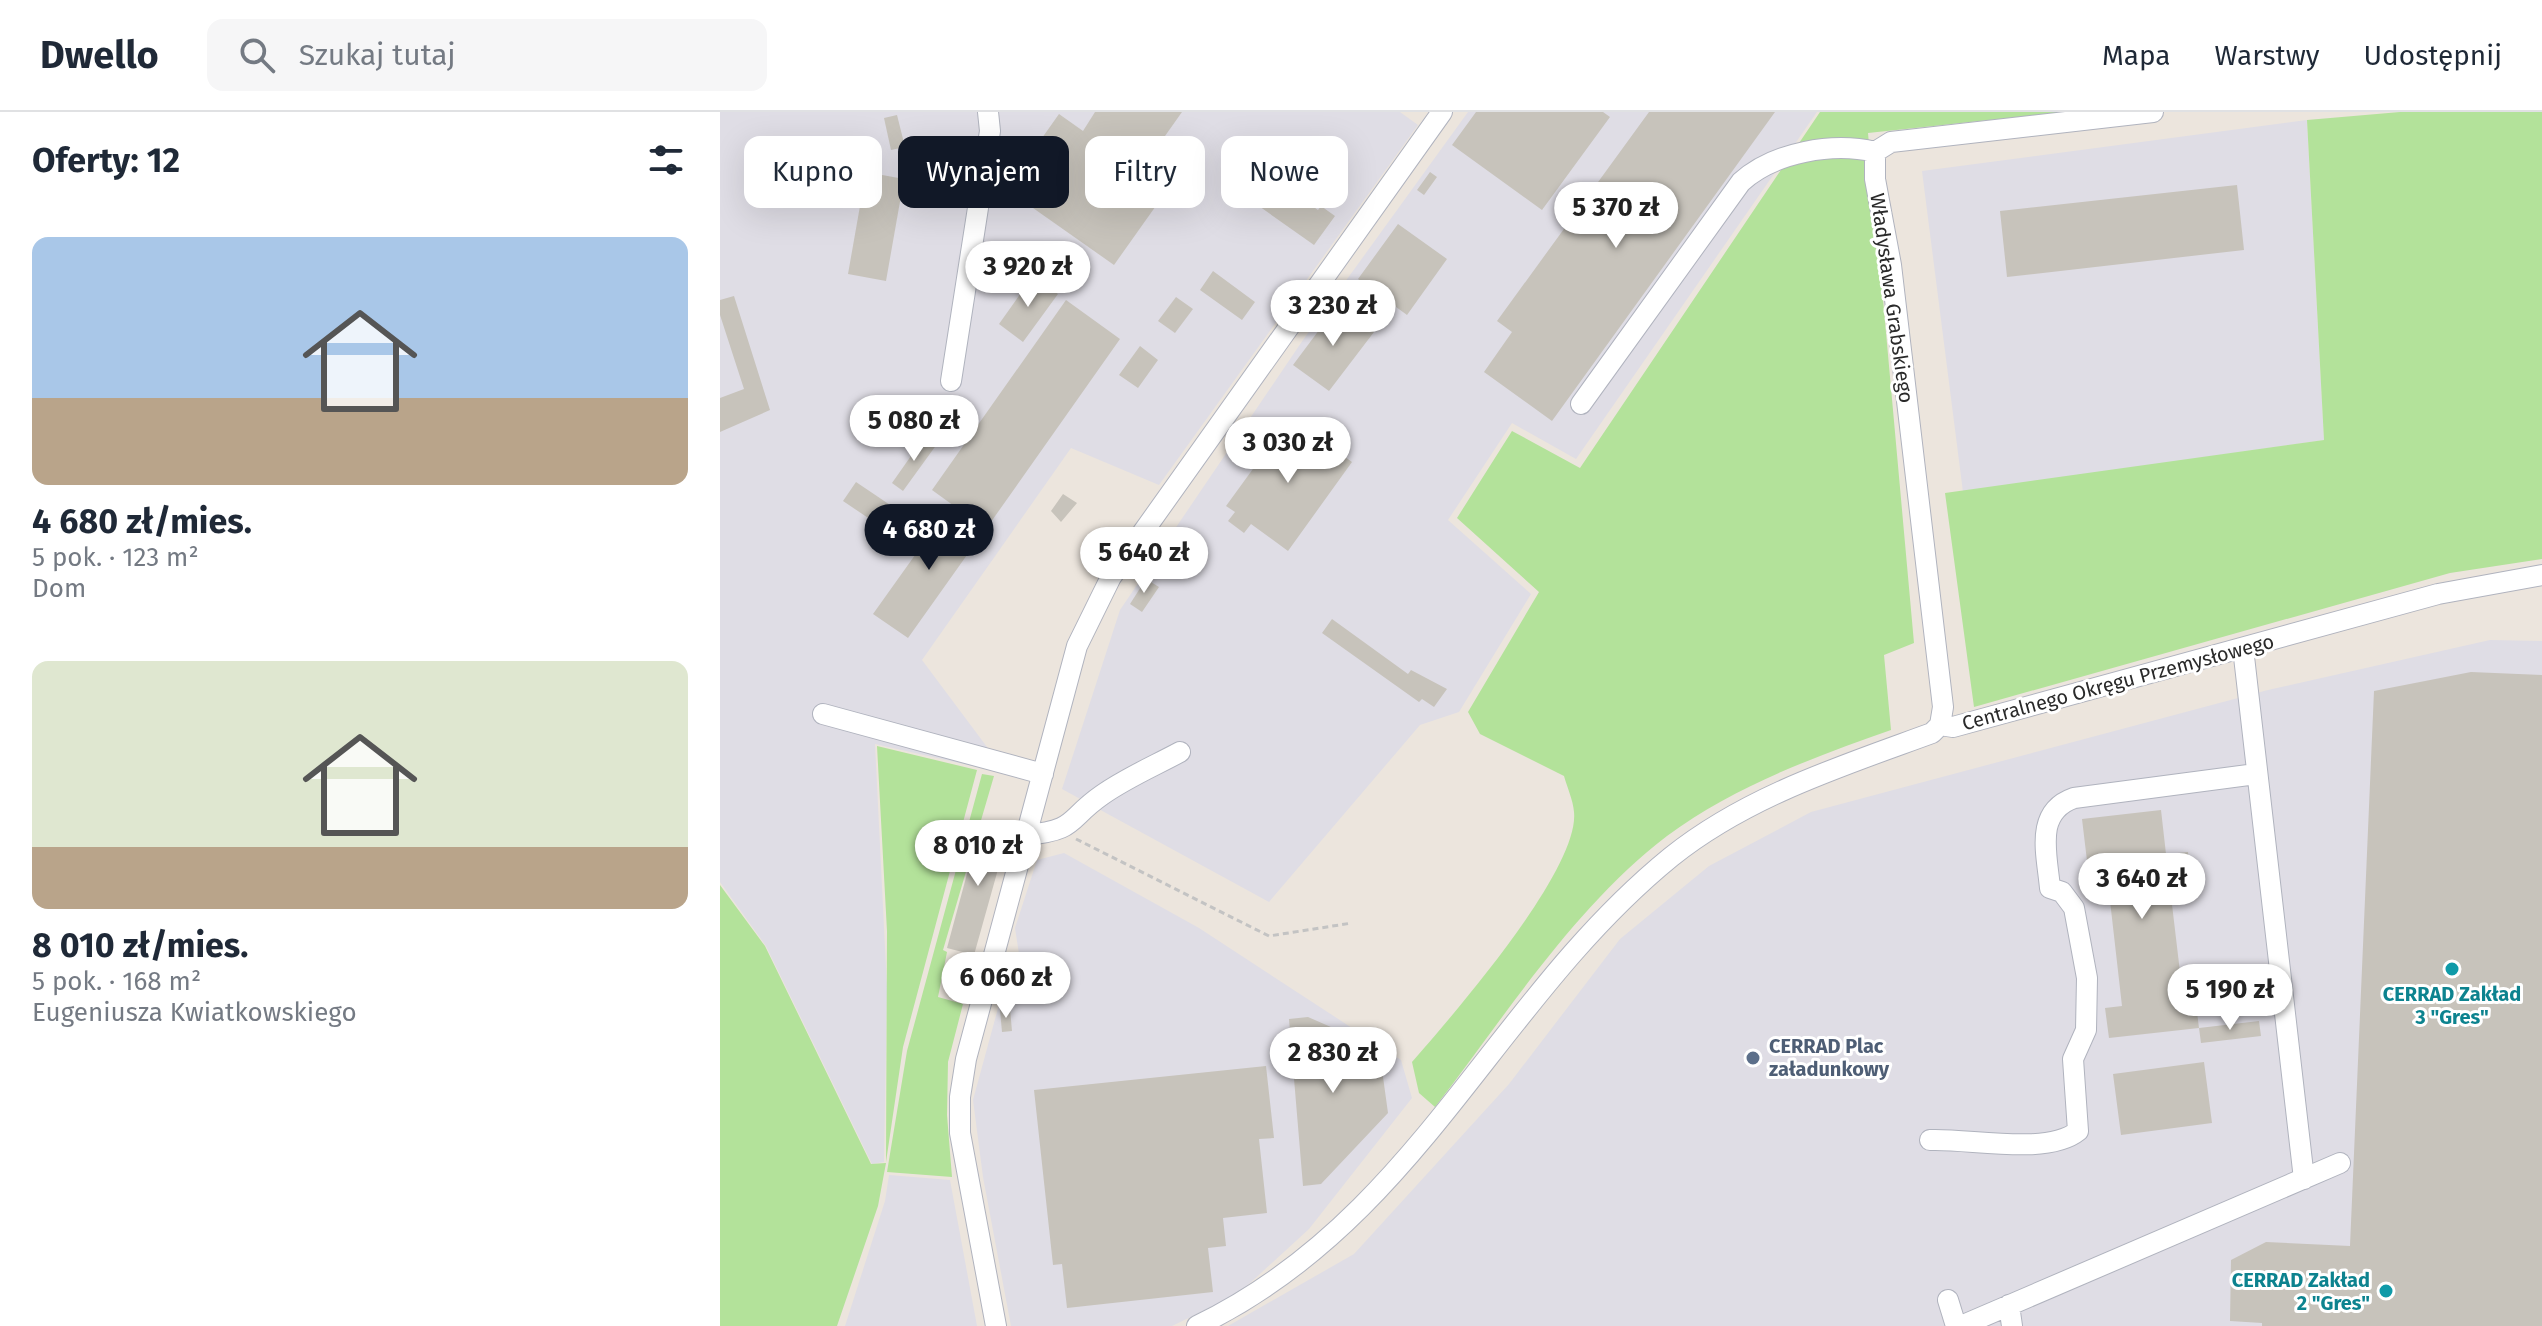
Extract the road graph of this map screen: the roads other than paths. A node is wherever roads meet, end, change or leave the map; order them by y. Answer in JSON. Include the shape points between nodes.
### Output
{"nodes":[{"id":1,"x":988,"y":112,"type":"edge"},
{"id":2,"x":1442,"y":112,"type":"edge"},
{"id":3,"x":2153,"y":112,"type":"edge"},
{"id":4,"x":1875,"y":152,"type":"junction"},
{"id":5,"x":951,"y":381,"type":"dead end"},
{"id":6,"x":1581,"y":404,"type":"dead end"},
{"id":7,"x":2542,"y":575,"type":"edge"},
{"id":8,"x":2243,"y":648,"type":"junction"},
{"id":9,"x":823,"y":714,"type":"dead end"},
{"id":10,"x":1940,"y":725,"type":"junction"},
{"id":11,"x":1180,"y":752,"type":"dead end"},
{"id":12,"x":1043,"y":774,"type":"junction"},
{"id":13,"x":2256,"y":774,"type":"junction"},
{"id":14,"x":1026,"y":835,"type":"junction"},
{"id":15,"x":1930,"y":1140,"type":"dead end"},
{"id":16,"x":2340,"y":1163,"type":"dead end"},
{"id":17,"x":2304,"y":1179,"type":"junction"},
{"id":18,"x":1948,"y":1300,"type":"dead end"},
{"id":19,"x":2009,"y":1305,"type":"junction"},
{"id":20,"x":996,"y":1326,"type":"edge"},
{"id":21,"x":1197,"y":1326,"type":"edge"},
{"id":22,"x":1958,"y":1326,"type":"edge"},
{"id":23,"x":2012,"y":1326,"type":"edge"}],
"edges":[{"from":1,"to":5,"type":"street","via":[[990,131]]},
{"from":2,"to":12,"type":"street","via":[[1111,577],[1077,646]]},
{"from":3,"to":4,"type":"street","via":[[1891,142]]},
{"from":4,"to":6,"type":"street","via":[[1849,147],[1821,150],[1755,169]]},
{"from":4,"to":10,"type":"street","name":"Władysława Grabskiego","via":[[1943,707]]},
{"from":7,"to":8,"type":"street","name":"Centralnego Okręgu Przemysłowego","via":[[2438,594]]},
{"from":8,"to":10,"type":"street","name":"Centralnego Okręgu Przemysłowego","via":[[1953,727]]},
{"from":8,"to":13,"type":"street"},
{"from":9,"to":12,"type":"street"},
{"from":10,"to":21,"type":"street","name":"Centralnego Okręgu Przemysłowego","via":[[1932,733],[1768,797],[1672,857],[1592,936],[1360,1211],[1288,1272]]},
{"from":11,"to":14,"type":"street","via":[[1100,796],[1074,823]]},
{"from":12,"to":14,"type":"street"},
{"from":13,"to":15,"type":"street","via":[[2074,798],[2052,810],[2045,830],[2050,888],[2062,892],[2074,908],[2087,978],[2086,1030],[2073,1059],[2078,1131],[2069,1138],[2023,1144]]},
{"from":13,"to":17,"type":"street"},
{"from":14,"to":20,"type":"street","via":[[976,1017],[959,1106]]},
{"from":16,"to":17,"type":"street"},
{"from":17,"to":19,"type":"street"},
{"from":18,"to":22,"type":"street"},
{"from":19,"to":22,"type":"street"},
{"from":19,"to":23,"type":"street"}]}
